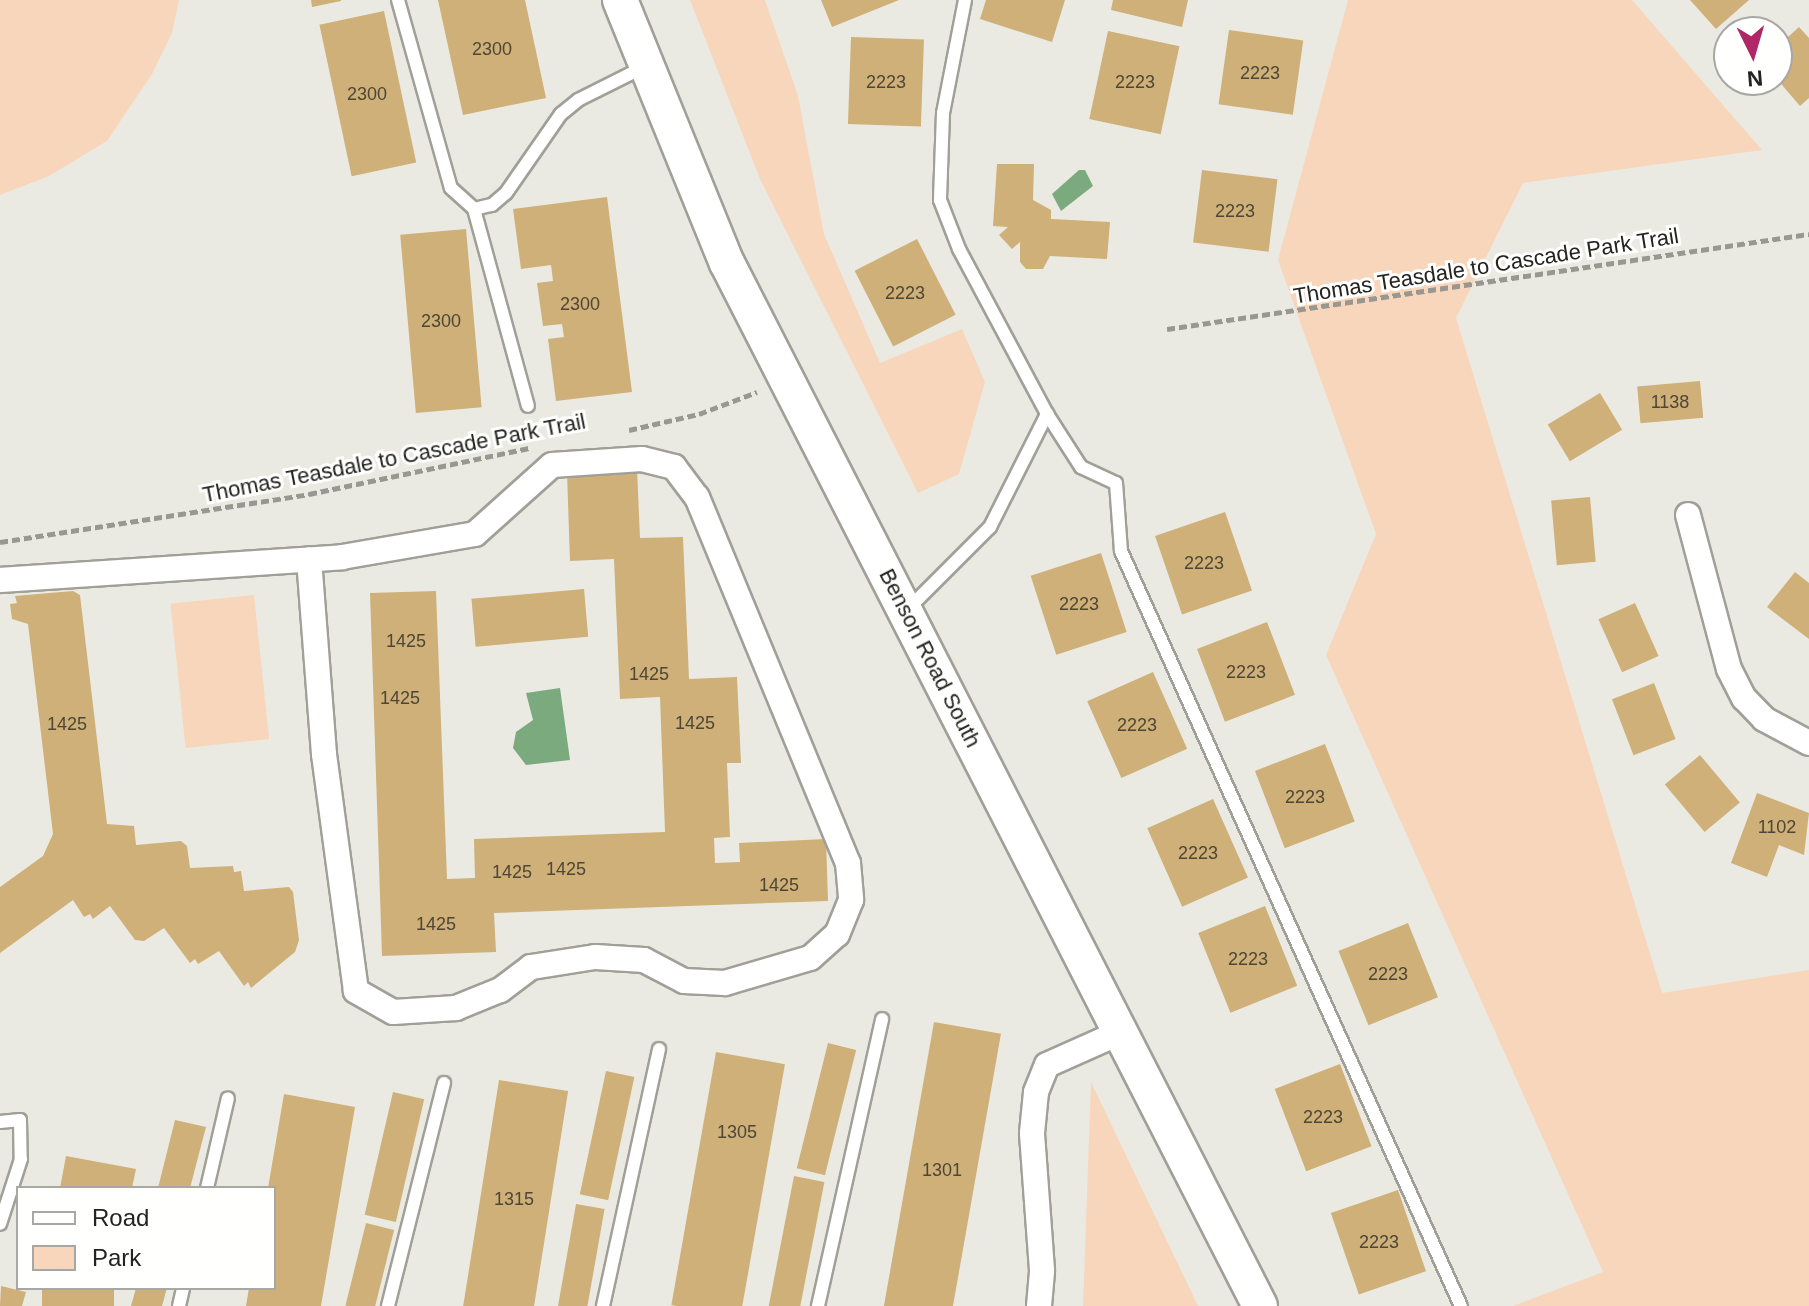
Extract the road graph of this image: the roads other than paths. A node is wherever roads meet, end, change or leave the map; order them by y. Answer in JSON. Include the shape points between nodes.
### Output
{"nodes":[{"id":1,"x":398,"y":0,"type":"edge"},
{"id":2,"x":620,"y":0,"type":"edge"},
{"id":3,"x":951,"y":0,"type":"edge"},
{"id":4,"x":965,"y":0,"type":"edge"},
{"id":5,"x":958,"y":18,"type":"junction"},
{"id":6,"x":645,"y":67,"type":"junction"},
{"id":7,"x":474,"y":209,"type":"junction"},
{"id":8,"x":528,"y":406,"type":"dead end"},
{"id":9,"x":1047,"y":414,"type":"junction"},
{"id":10,"x":1688,"y":515,"type":"dead end"},
{"id":11,"x":309,"y":560,"type":"junction"},
{"id":12,"x":0,"y":580,"type":"edge"},
{"id":13,"x":906,"y":611,"type":"junction"},
{"id":14,"x":1809,"y":743,"type":"edge"},
{"id":15,"x":882,"y":1019,"type":"dead end"},
{"id":16,"x":1121,"y":1032,"type":"junction"},
{"id":17,"x":659,"y":1049,"type":"dead end"},
{"id":18,"x":444,"y":1083,"type":"dead end"},
{"id":19,"x":228,"y":1098,"type":"dead end"},
{"id":20,"x":0,"y":1122,"type":"edge"},
{"id":21,"x":207,"y":1186,"type":"edge"},
{"id":22,"x":0,"y":1224,"type":"edge"},
{"id":23,"x":388,"y":1306,"type":"edge"},
{"id":24,"x":603,"y":1306,"type":"edge"},
{"id":25,"x":818,"y":1306,"type":"edge"},
{"id":26,"x":1039,"y":1306,"type":"edge"},
{"id":27,"x":1260,"y":1306,"type":"edge"},
{"id":28,"x":1461,"y":1306,"type":"edge"}],
"edges":[{"from":1,"to":7,"type":"lane","via":[[451,188]]},
{"from":2,"to":6,"type":"street","name":"Benson Road South"},
{"from":3,"to":5,"type":"lane"},
{"from":4,"to":5,"type":"lane"},
{"from":5,"to":9,"type":"lane","via":[[943,113],[940,200],[959,249]]},
{"from":6,"to":7,"type":"lane","via":[[561,114],[506,193],[492,205]]},
{"from":6,"to":13,"type":"street","name":"Benson Road South","via":[[727,263]]},
{"from":7,"to":8,"type":"lane"},
{"from":9,"to":13,"type":"lane","via":[[990,527]]},
{"from":9,"to":28,"type":"lane","via":[[1081,467],[1116,483],[1121,551]]},
{"from":10,"to":14,"type":"street","via":[[1729,669],[1744,698],[1764,719]]},
{"from":11,"to":11,"type":"street","via":[[475,534],[552,465],[642,459],[674,467],[697,497],[848,863],[851,900],[837,934],[810,958],[725,983],[684,981],[644,960],[595,957],[531,967],[500,990],[456,1008],[393,1012],[356,991],[324,754]]},
{"from":11,"to":12,"type":"street"},
{"from":13,"to":16,"type":"street","name":"Benson Road South"},
{"from":15,"to":25,"type":"lane"},
{"from":16,"to":26,"type":"street","via":[[1047,1065],[1036,1092],[1032,1133],[1042,1270]]},
{"from":16,"to":27,"type":"street","name":"Benson Road South"},
{"from":17,"to":24,"type":"lane"},
{"from":18,"to":23,"type":"lane"},
{"from":19,"to":21,"type":"lane"},
{"from":20,"to":22,"type":"lane","via":[[20,1120],[21,1159]]}]}
